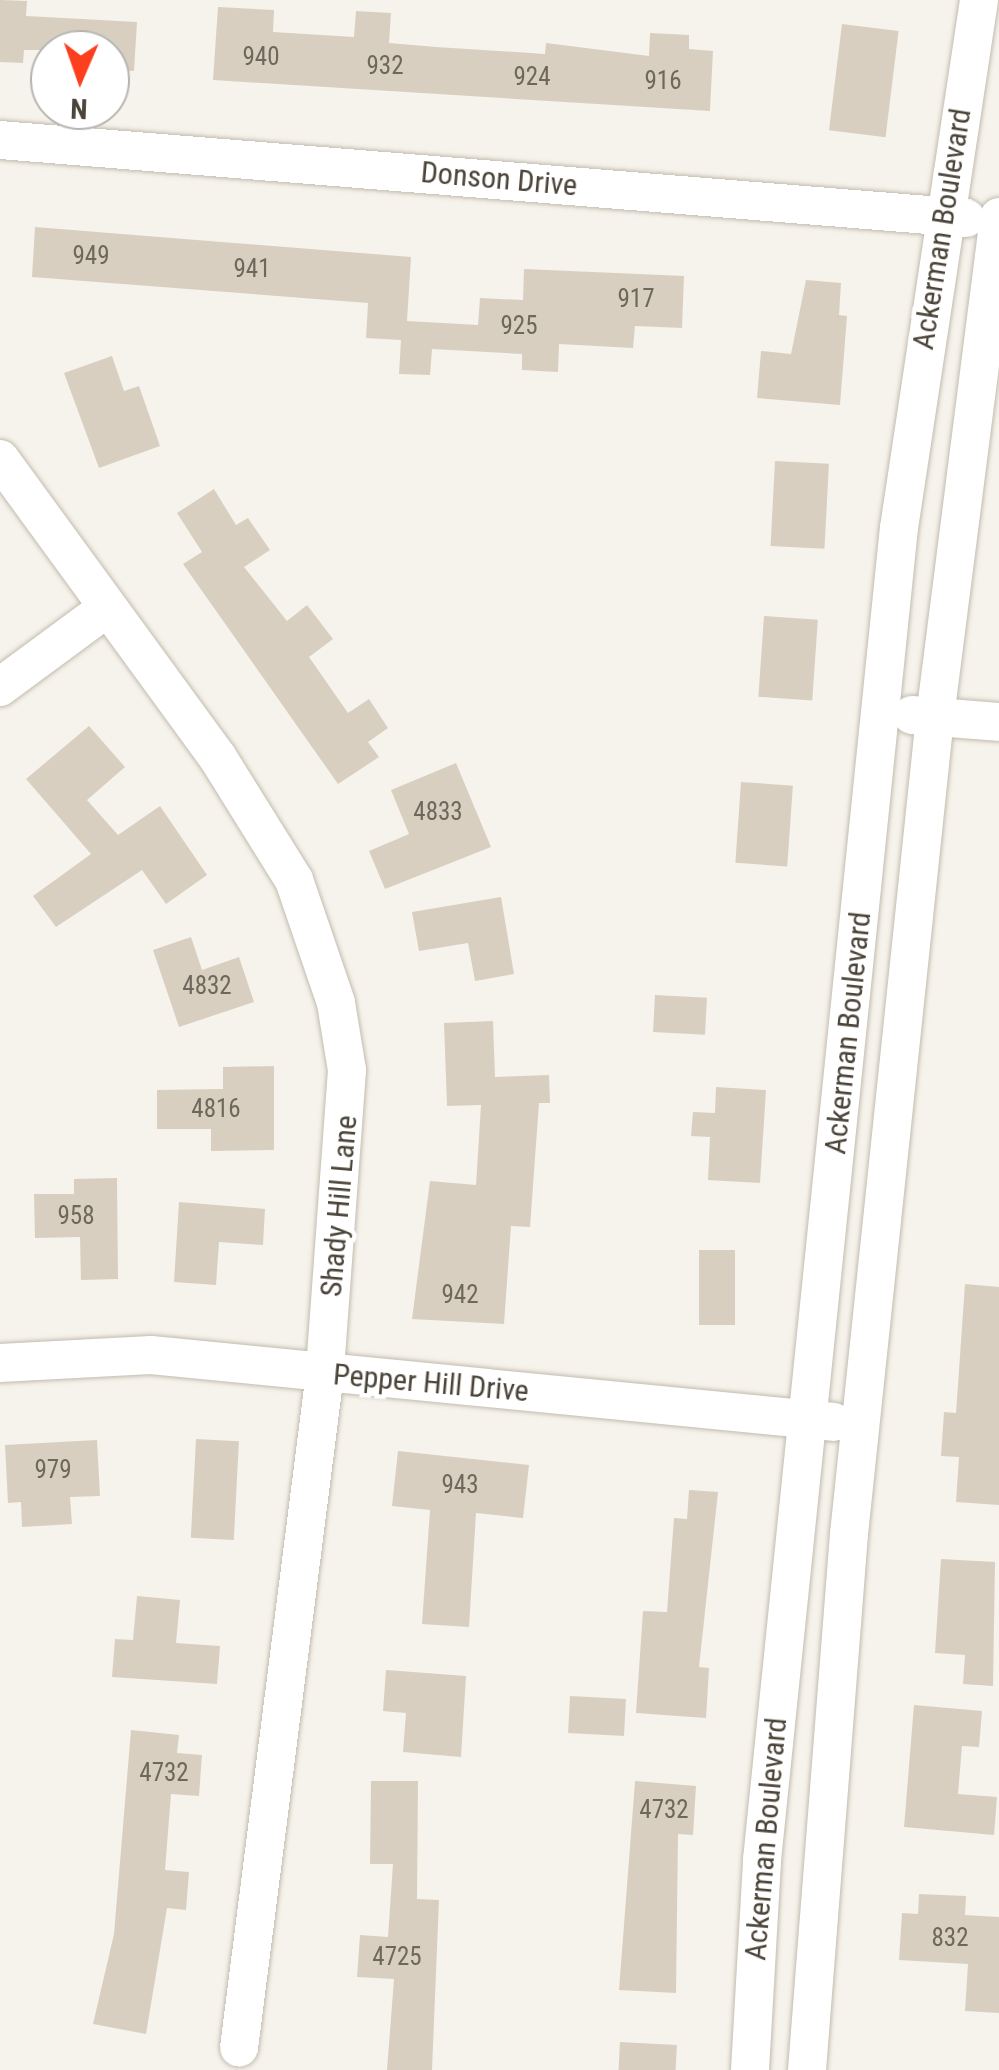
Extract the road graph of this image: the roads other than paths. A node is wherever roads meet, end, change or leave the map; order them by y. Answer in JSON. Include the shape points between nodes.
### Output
{"nodes":[{"id":1,"x":979,"y":0,"type":"edge"},
{"id":2,"x":0,"y":140,"type":"edge"},
{"id":3,"x":944,"y":215,"type":"junction"},
{"id":4,"x":999,"y":219,"type":"edge"},
{"id":5,"x":0,"y":459,"type":"edge"},
{"id":6,"x":107,"y":608,"type":"junction"},
{"id":7,"x":0,"y":687,"type":"edge"},
{"id":8,"x":881,"y":713,"type":"junction"},
{"id":9,"x":936,"y":717,"type":"junction"},
{"id":10,"x":999,"y":722,"type":"edge"},
{"id":11,"x":0,"y":1363,"type":"edge"},
{"id":12,"x":324,"y":1373,"type":"junction"},
{"id":13,"x":809,"y":1419,"type":"junction"},
{"id":14,"x":862,"y":1426,"type":"junction"},
{"id":15,"x":239,"y":2048,"type":"dead end"},
{"id":16,"x":750,"y":2070,"type":"edge"},
{"id":17,"x":806,"y":2070,"type":"edge"}],
"edges":[{"from":1,"to":3,"type":"street","name":"Ackerman Boulevard"},
{"from":2,"to":3,"type":"street","name":"Donson Drive"},
{"from":3,"to":4,"type":"street","name":"Donson Drive"},
{"from":3,"to":8,"type":"street","name":"Ackerman Boulevard"},
{"from":4,"to":9,"type":"street","name":"Ackerman Boulevard"},
{"from":5,"to":6,"type":"street","name":"Shady Hill Lane"},
{"from":6,"to":7,"type":"street"},
{"from":6,"to":12,"type":"street","name":"Shady Hill Lane","via":[[254,810],[294,880],[327,971],[347,1070],[348,1135]]},
{"from":8,"to":9,"type":"street"},
{"from":8,"to":13,"type":"street","name":"Ackerman Boulevard"},
{"from":9,"to":10,"type":"street"},
{"from":9,"to":14,"type":"street","name":"Ackerman Boulevard"},
{"from":11,"to":12,"type":"street","name":"Pepper Hill Drive","via":[[152,1355]]},
{"from":12,"to":13,"type":"street","name":"Pepper Hill Drive"},
{"from":12,"to":15,"type":"street","name":"Shady Hill Lane"},
{"from":13,"to":14,"type":"street","name":"Pepper Hill Drive"},
{"from":13,"to":16,"type":"street","name":"Ackerman Boulevard","via":[[762,1860]]},
{"from":14,"to":17,"type":"street","name":"Ackerman Boulevard"}]}
